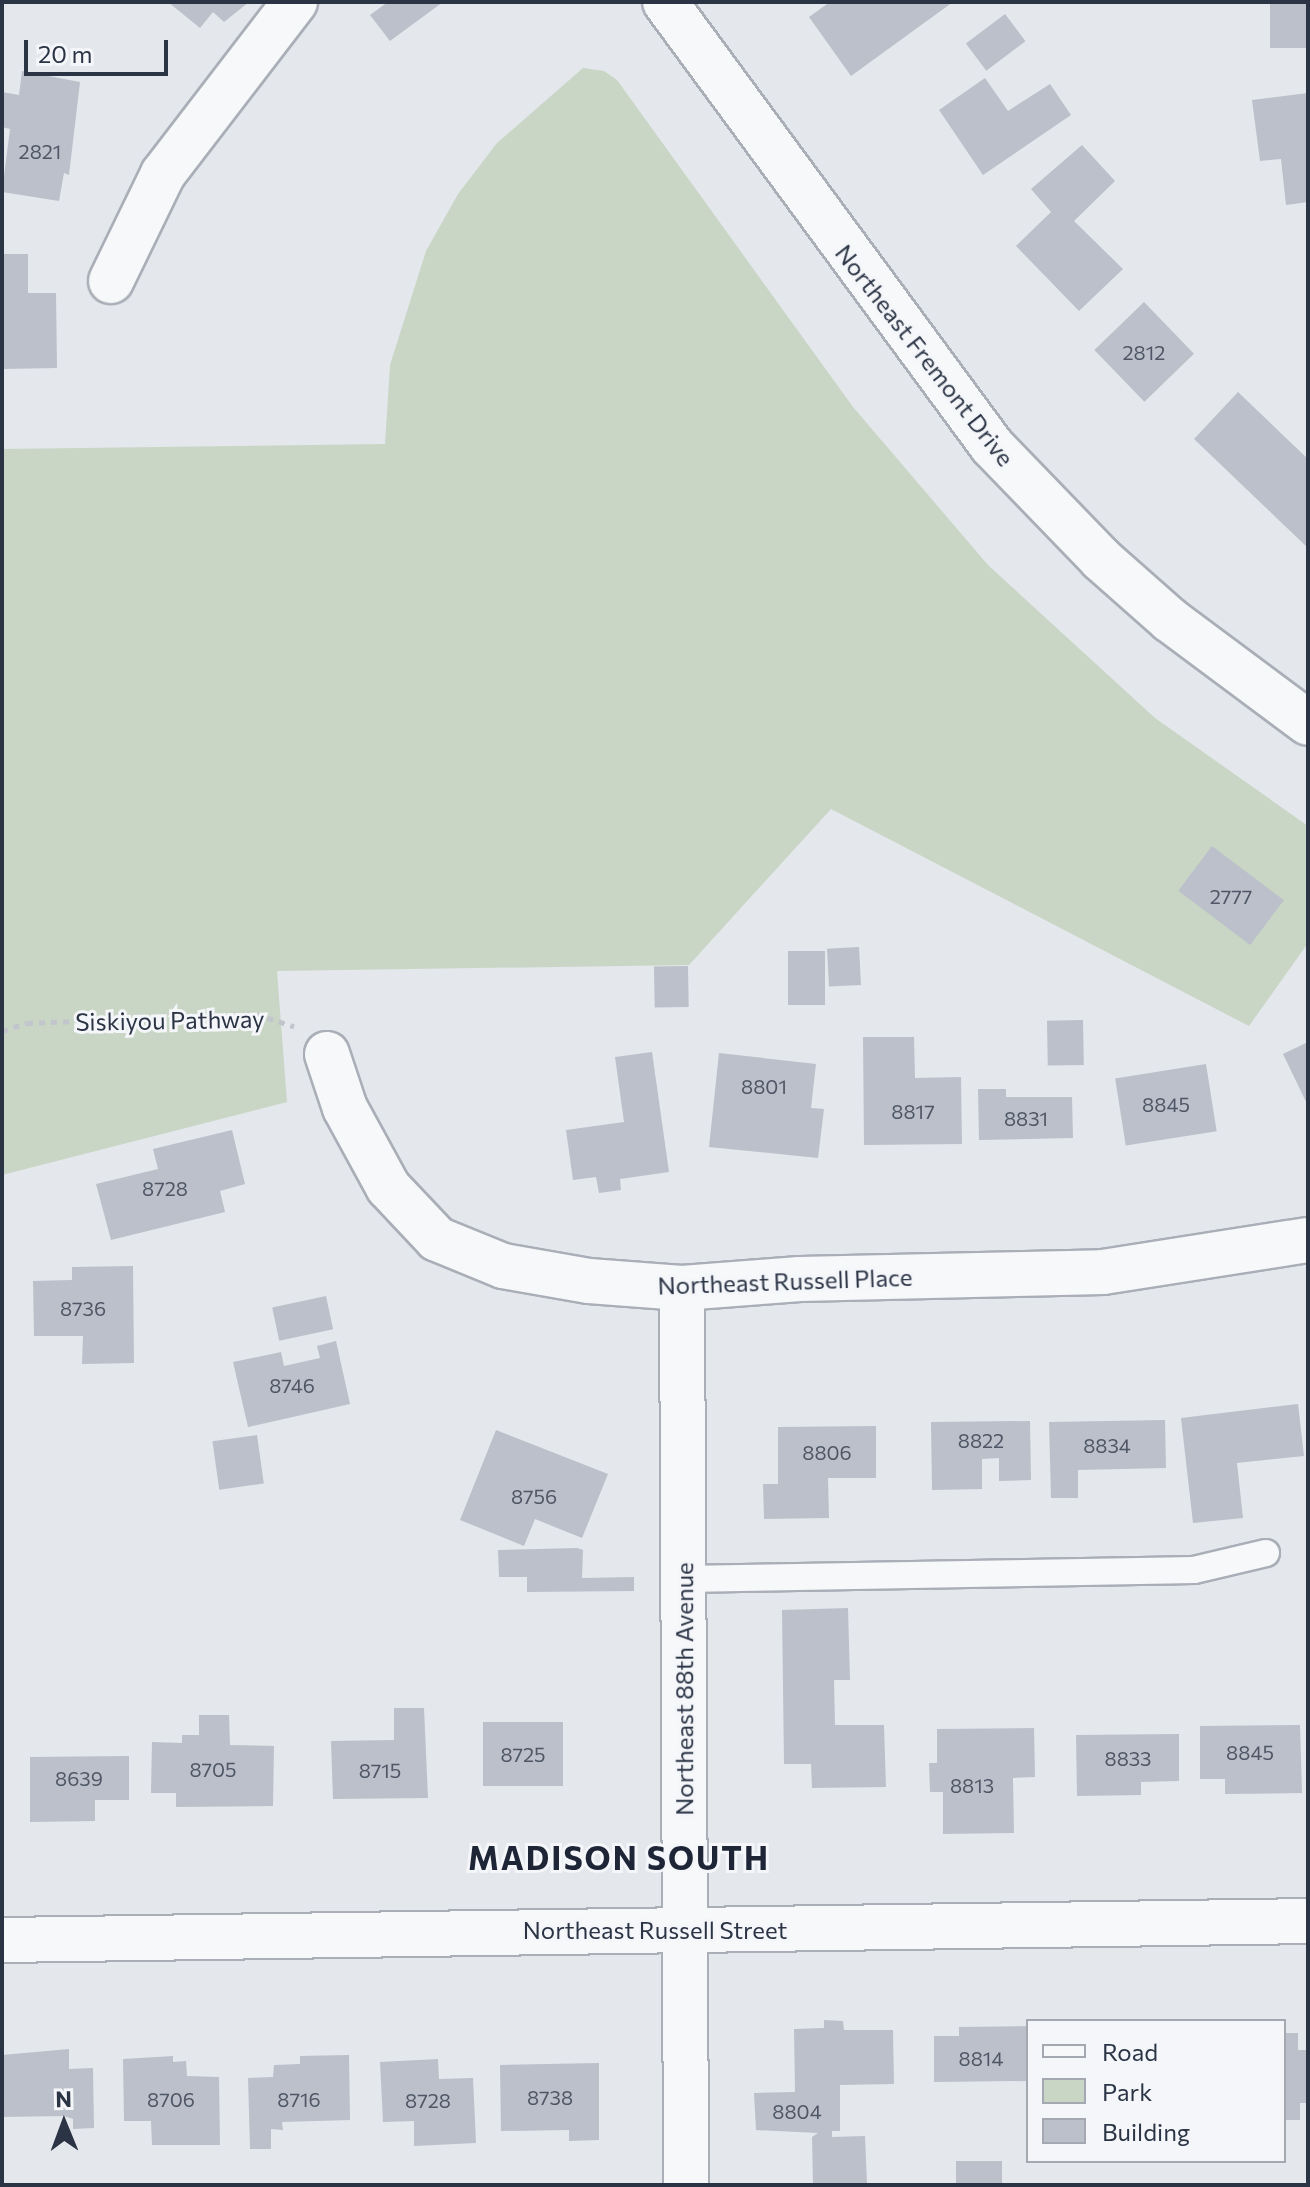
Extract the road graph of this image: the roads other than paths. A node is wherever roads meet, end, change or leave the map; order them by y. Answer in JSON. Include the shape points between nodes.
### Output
{"nodes":[{"id":1,"x":295,"y":2,"type":"edge"},
{"id":2,"x":679,"y":7,"type":"edge"},
{"id":3,"x":111,"y":281,"type":"dead end"},
{"id":4,"x":1308,"y":723,"type":"edge"},
{"id":5,"x":327,"y":1054,"type":"road end"},
{"id":6,"x":1308,"y":1240,"type":"edge"},
{"id":7,"x":682,"y":1288,"type":"junction"},
{"id":8,"x":1266,"y":1553,"type":"dead end"},
{"id":9,"x":684,"y":1579,"type":"junction"},
{"id":10,"x":1308,"y":1921,"type":"edge"},
{"id":11,"x":684,"y":1928,"type":"junction"},
{"id":12,"x":2,"y":1940,"type":"edge"},
{"id":13,"x":686,"y":2185,"type":"edge"}],
"edges":[{"from":1,"to":3,"type":"street","via":[[163,174]]},
{"from":2,"to":4,"type":"street","name":"Northeast Fremont Drive","via":[[992,446],[1158,610]]},
{"from":5,"to":7,"type":"street","name":"Northeast Russell Place","via":[[366,1151],[388,1187],[437,1239],[503,1266],[589,1281]]},
{"from":6,"to":7,"type":"street","name":"Northeast Russell Place","via":[[1103,1272],[800,1279]]},
{"from":7,"to":9,"type":"street","name":"Northeast 88th Avenue"},
{"from":8,"to":9,"type":"lane","via":[[1194,1570]]},
{"from":9,"to":11,"type":"street","name":"Northeast 88th Avenue"},
{"from":10,"to":11,"type":"street","name":"Northeast Russell Street"},
{"from":11,"to":12,"type":"street","name":"Northeast Russell Street"},
{"from":11,"to":13,"type":"street","name":"Northeast 88th Avenue"}]}
